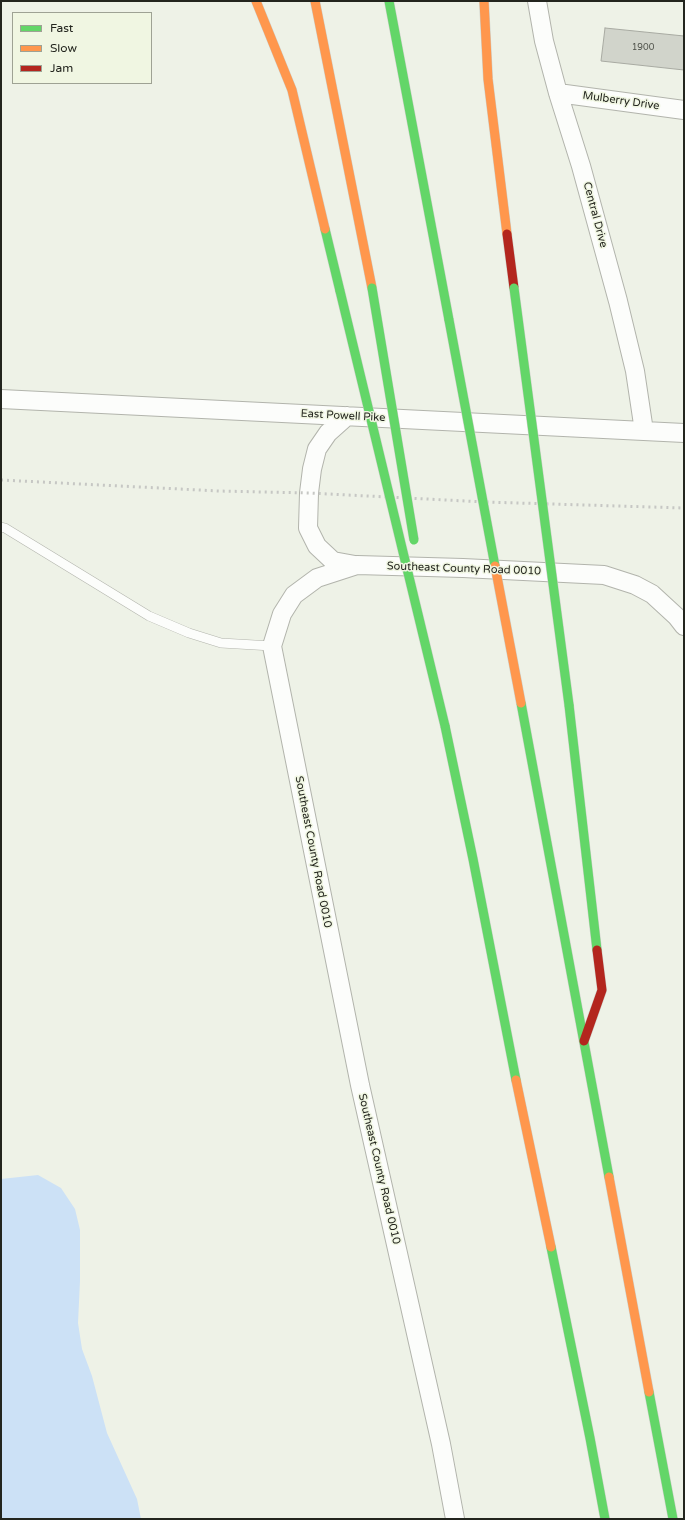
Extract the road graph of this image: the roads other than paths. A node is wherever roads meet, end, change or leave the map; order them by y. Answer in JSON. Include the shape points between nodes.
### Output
{"nodes":[{"id":1,"x":256,"y":1,"type":"edge"},
{"id":2,"x":315,"y":1,"type":"edge"},
{"id":3,"x":389,"y":1,"type":"edge"},
{"id":4,"x":484,"y":1,"type":"edge"},
{"id":5,"x":537,"y":1,"type":"edge"},
{"id":6,"x":558,"y":93,"type":"junction"},
{"id":7,"x":684,"y":110,"type":"edge"},
{"id":8,"x":1,"y":399,"type":"edge"},
{"id":9,"x":347,"y":416,"type":"junction"},
{"id":10,"x":644,"y":431,"type":"junction"},
{"id":11,"x":684,"y":433,"type":"edge"},
{"id":12,"x":1,"y":528,"type":"edge"},
{"id":13,"x":356,"y":565,"type":"junction"},
{"id":14,"x":420,"y":578,"type":"dead end"},
{"id":15,"x":424,"y":601,"type":"dead end"},
{"id":16,"x":684,"y":626,"type":"edge"},
{"id":17,"x":272,"y":646,"type":"junction"},
{"id":18,"x":445,"y":726,"type":"junction"},
{"id":19,"x":584,"y":1042,"type":"junction"},
{"id":20,"x":455,"y":1519,"type":"edge"},
{"id":21,"x":606,"y":1519,"type":"edge"},
{"id":22,"x":673,"y":1519,"type":"edge"}],
"edges":[{"from":1,"to":18,"type":"highway","bridge":true,"via":[[292,90]]},
{"from":2,"to":14,"type":"highway","bridge":true,"via":[[372,288]]},
{"from":3,"to":19,"type":"highway","bridge":true},
{"from":4,"to":19,"type":"highway","bridge":true,"via":[[488,79],[569,705],[602,990]]},
{"from":5,"to":6,"type":"street","name":"Central Drive","via":[[544,41]]},
{"from":6,"to":7,"type":"street","name":"Mulberry Drive"},
{"from":6,"to":10,"type":"street","name":"Central Drive","via":[[618,301],[635,371]]},
{"from":8,"to":9,"type":"street","name":"East Powell Pike"},
{"from":9,"to":10,"type":"street","name":"East Powell Pike"},
{"from":9,"to":13,"type":"street","via":[[328,433],[317,449],[309,493],[308,528],[317,546],[332,561]]},
{"from":10,"to":11,"type":"street","name":"East Powell Pike"},
{"from":12,"to":17,"type":"lane","via":[[5,528],[149,616],[221,643]]},
{"from":13,"to":16,"type":"street","name":"Southeast County Road 0010","via":[[604,575],[635,585],[652,594]]},
{"from":13,"to":17,"type":"street","name":"Southeast County Road 0010","via":[[317,578],[294,594],[282,614]]},
{"from":15,"to":18,"type":"highway","bridge":true},
{"from":17,"to":20,"type":"street","name":"Southeast County Road 0010","via":[[360,1085],[440,1436]]},
{"from":18,"to":21,"type":"highway"},
{"from":19,"to":22,"type":"highway"}]}
